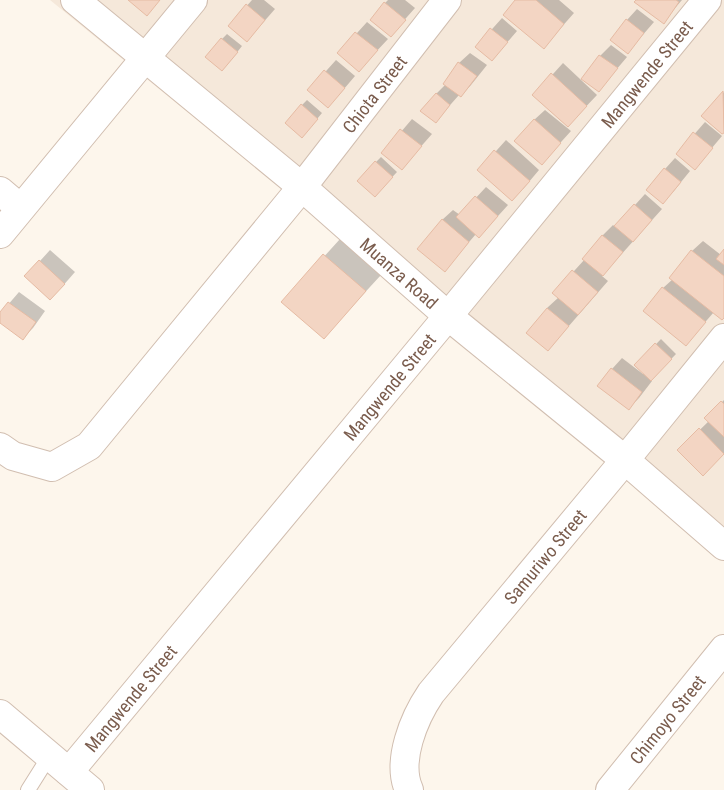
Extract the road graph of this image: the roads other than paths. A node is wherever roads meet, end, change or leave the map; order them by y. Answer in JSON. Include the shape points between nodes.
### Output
{"nodes":[{"id":1,"x":74,"y":0,"type":"edge"},
{"id":2,"x":193,"y":0,"type":"edge"},
{"id":3,"x":447,"y":0,"type":"edge"},
{"id":4,"x":707,"y":0,"type":"edge"},
{"id":5,"x":718,"y":0,"type":"edge"},
{"id":6,"x":724,"y":5,"type":"edge"},
{"id":7,"x":146,"y":58,"type":"junction"},
{"id":8,"x":302,"y":187,"type":"junction"},
{"id":9,"x":10,"y":200,"type":"edge"},
{"id":10,"x":0,"y":234,"type":"edge"},
{"id":11,"x":448,"y":316,"type":"junction"},
{"id":12,"x":724,"y":338,"type":"edge"},
{"id":13,"x":0,"y":447,"type":"edge"},
{"id":14,"x":625,"y":460,"type":"junction"},
{"id":15,"x":724,"y":546,"type":"edge"},
{"id":16,"x":724,"y":649,"type":"edge"},
{"id":17,"x":0,"y":714,"type":"edge"},
{"id":18,"x":59,"y":764,"type":"junction"},
{"id":19,"x":28,"y":790,"type":"edge"},
{"id":20,"x":90,"y":790,"type":"edge"},
{"id":21,"x":409,"y":790,"type":"edge"},
{"id":22,"x":610,"y":790,"type":"edge"}],
"edges":[{"from":1,"to":7,"type":"street","name":"Muanza Road"},
{"from":2,"to":7,"type":"street"},
{"from":3,"to":8,"type":"street","name":"Chiota Street"},
{"from":4,"to":11,"type":"street","name":"Mangwende Street"},
{"from":5,"to":6,"type":"street"},
{"from":7,"to":8,"type":"street","name":"Muanza Road"},
{"from":7,"to":9,"type":"street"},
{"from":8,"to":11,"type":"street","name":"Muanza Road"},
{"from":8,"to":13,"type":"street","name":"Chiota Street","via":[[89,446],[52,467],[13,456]]},
{"from":9,"to":10,"type":"street"},
{"from":11,"to":14,"type":"street","name":"Muanza Road"},
{"from":11,"to":18,"type":"street","name":"Mangwende Street"},
{"from":12,"to":14,"type":"street","name":"Samuriwo Street"},
{"from":14,"to":15,"type":"street","name":"Muanza Road"},
{"from":14,"to":21,"type":"street","name":"Samuriwo Street","via":[[422,706],[414,722],[404,765]]},
{"from":16,"to":22,"type":"street","name":"Chimoyo Street"},
{"from":17,"to":18,"type":"street"},
{"from":18,"to":19,"type":"lane"},
{"from":18,"to":20,"type":"street"}]}
